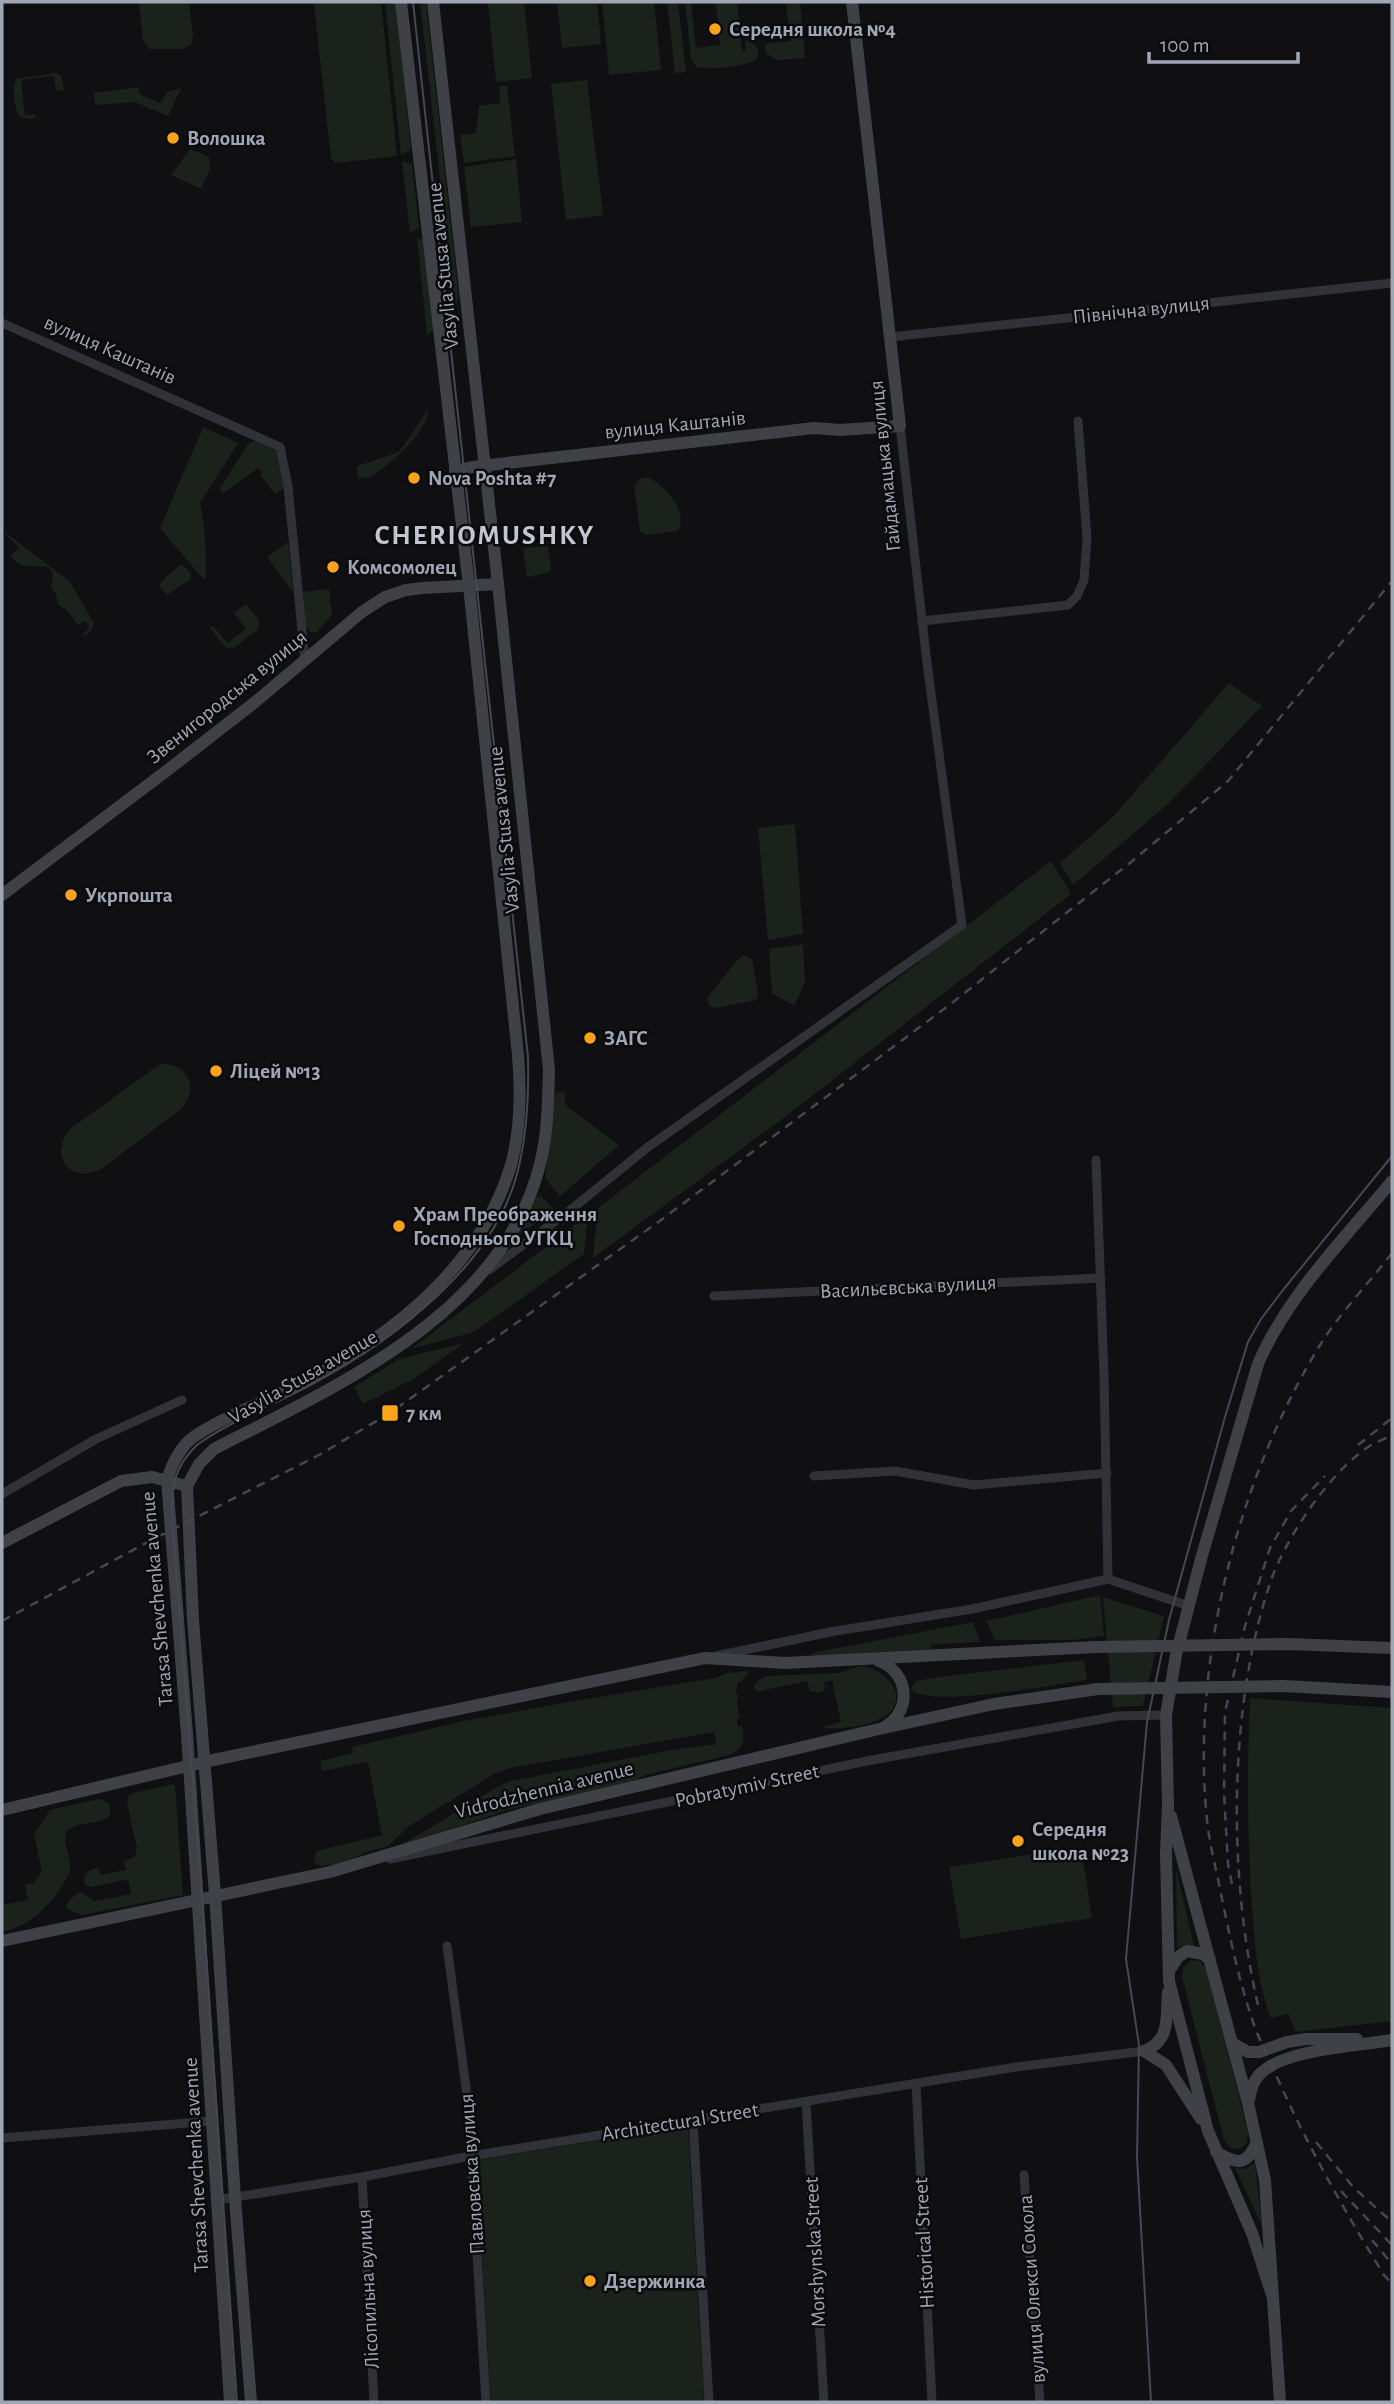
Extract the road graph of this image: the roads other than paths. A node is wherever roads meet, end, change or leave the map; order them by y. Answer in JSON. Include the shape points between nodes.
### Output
{"nodes":[{"id":1,"x":401,"y":2,"type":"edge"},
{"id":2,"x":433,"y":2,"type":"edge"},
{"id":3,"x":852,"y":2,"type":"edge"},
{"id":4,"x":1392,"y":283,"type":"edge"},
{"id":5,"x":2,"y":323,"type":"edge"},
{"id":6,"x":890,"y":337,"type":"junction"},
{"id":7,"x":1078,"y":421,"type":"dead end"},
{"id":8,"x":900,"y":426,"type":"junction"},
{"id":9,"x":485,"y":467,"type":"junction"},
{"id":10,"x":455,"y":471,"type":"junction"},
{"id":11,"x":498,"y":584,"type":"junction"},
{"id":12,"x":468,"y":586,"type":"junction"},
{"id":13,"x":922,"y":621,"type":"junction"},
{"id":14,"x":305,"y":661,"type":"junction"},
{"id":15,"x":2,"y":895,"type":"edge"},
{"id":16,"x":1096,"y":1160,"type":"dead end"},
{"id":17,"x":1392,"y":1181,"type":"edge"},
{"id":18,"x":1101,"y":1278,"type":"junction"},
{"id":19,"x":476,"y":1279,"type":"junction"},
{"id":20,"x":714,"y":1296,"type":"dead end"},
{"id":21,"x":182,"y":1400,"type":"dead end"},
{"id":22,"x":1107,"y":1473,"type":"junction"},
{"id":23,"x":814,"y":1476,"type":"dead end"},
{"id":24,"x":167,"y":1480,"type":"junction"},
{"id":25,"x":187,"y":1486,"type":"junction"},
{"id":26,"x":2,"y":1494,"type":"edge"},
{"id":27,"x":2,"y":1543,"type":"edge"},
{"id":28,"x":1108,"y":1579,"type":"junction"},
{"id":29,"x":1189,"y":1606,"type":"junction"},
{"id":30,"x":1392,"y":1648,"type":"edge"},
{"id":31,"x":705,"y":1658,"type":"junction"},
{"id":32,"x":877,"y":1660,"type":"junction"},
{"id":33,"x":1392,"y":1692,"type":"edge"},
{"id":34,"x":1166,"y":1715,"type":"junction"},
{"id":35,"x":879,"y":1729,"type":"junction"},
{"id":36,"x":204,"y":1762,"type":"junction"},
{"id":37,"x":189,"y":1766,"type":"junction"},
{"id":38,"x":1168,"y":1805,"type":"junction"},
{"id":39,"x":2,"y":1810,"type":"edge"},
{"id":40,"x":330,"y":1872,"type":"junction"},
{"id":41,"x":215,"y":1894,"type":"junction"},
{"id":42,"x":197,"y":1898,"type":"junction"},
{"id":43,"x":2,"y":1941,"type":"edge"},
{"id":44,"x":447,"y":1946,"type":"dead end"},
{"id":45,"x":1210,"y":1960,"type":"junction"},
{"id":46,"x":1171,"y":1968,"type":"junction"},
{"id":47,"x":1169,"y":1982,"type":"junction"},
{"id":48,"x":1389,"y":2040,"type":"edge"},
{"id":49,"x":1232,"y":2043,"type":"junction"},
{"id":50,"x":1144,"y":2051,"type":"junction"},
{"id":51,"x":916,"y":2084,"type":"junction"},
{"id":52,"x":806,"y":2102,"type":"junction"},
{"id":53,"x":1248,"y":2103,"type":"junction"},
{"id":54,"x":693,"y":2120,"type":"junction"},
{"id":55,"x":213,"y":2121,"type":"junction"},
{"id":56,"x":1208,"y":2131,"type":"junction"},
{"id":57,"x":2,"y":2138,"type":"edge"},
{"id":58,"x":1257,"y":2142,"type":"junction"},
{"id":59,"x":1216,"y":2152,"type":"junction"},
{"id":60,"x":471,"y":2155,"type":"junction"},
{"id":61,"x":1024,"y":2175,"type":"dead end"},
{"id":62,"x":362,"y":2176,"type":"junction"},
{"id":63,"x":235,"y":2198,"type":"junction"},
{"id":64,"x":217,"y":2200,"type":"junction"},
{"id":65,"x":1272,"y":2295,"type":"junction"},
{"id":66,"x":230,"y":2402,"type":"edge"},
{"id":67,"x":251,"y":2402,"type":"edge"},
{"id":68,"x":374,"y":2402,"type":"edge"},
{"id":69,"x":486,"y":2402,"type":"edge"},
{"id":70,"x":709,"y":2402,"type":"edge"},
{"id":71,"x":824,"y":2402,"type":"edge"},
{"id":72,"x":932,"y":2402,"type":"edge"},
{"id":73,"x":1040,"y":2402,"type":"edge"},
{"id":74,"x":1280,"y":2402,"type":"edge"}],
"edges":[{"from":1,"to":10,"type":"main road","name":"Vasylia Stusa avenue"},
{"from":2,"to":9,"type":"main road","name":"Vasylia Stusa avenue"},
{"from":3,"to":6,"type":"main road","name":"Гайдамацька вулиця"},
{"from":4,"to":6,"type":"street","name":"Північна вулиця"},
{"from":5,"to":14,"type":"street","name":"вулиця Каштанів","via":[[280,447]]},
{"from":6,"to":8,"type":"main road","name":"Гайдамацька вулиця"},
{"from":7,"to":13,"type":"street","via":[[1087,538],[1084,580],[1077,596],[1068,605]]},
{"from":8,"to":9,"type":"main road","name":"вулиця Каштанів","via":[[814,428]]},
{"from":8,"to":13,"type":"street","name":"Гайдамацька вулиця"},
{"from":9,"to":10,"type":"main road","name":"вулиця Каштанів"},
{"from":9,"to":11,"type":"main road","name":"Vasylia Stusa avenue"},
{"from":10,"to":12,"type":"main road","name":"Vasylia Stusa avenue"},
{"from":11,"to":12,"type":"main road","name":"Звенигородська вулиця"},
{"from":11,"to":19,"type":"main road","name":"Vasylia Stusa avenue","via":[[548,1102],[541,1160],[531,1191],[505,1242]]},
{"from":12,"to":14,"type":"main road","name":"Звенигородська вулиця","via":[[406,590],[385,597]]},
{"from":12,"to":24,"type":"main road","name":"Vasylia Stusa avenue","via":[[520,1076],[511,1165],[486,1220],[441,1284],[373,1339],[302,1383],[193,1437],[173,1461]]},
{"from":13,"to":19,"type":"street","name":"Гайдамацька вулиця","via":[[962,925],[648,1147]]},
{"from":14,"to":15,"type":"main road","name":"Звенигородська вулиця"},
{"from":16,"to":18,"type":"street"},
{"from":17,"to":29,"type":"main road","via":[[1270,1335],[1244,1404]]},
{"from":18,"to":20,"type":"street","name":"Васильєвська вулиця"},
{"from":18,"to":22,"type":"street"},
{"from":19,"to":25,"type":"main road","name":"Vasylia Stusa avenue","via":[[445,1312],[360,1372],[214,1449]]},
{"from":21,"to":26,"type":"street","via":[[96,1439]]},
{"from":22,"to":23,"type":"street","via":[[974,1485],[895,1471]]},
{"from":22,"to":28,"type":"street"},
{"from":24,"to":25,"type":"main road","name":"Tarasa Shevchenka avenue"},
{"from":24,"to":27,"type":"main road","via":[[121,1481]]},
{"from":24,"to":37,"type":"main road","name":"Tarasa Shevchenka avenue"},
{"from":25,"to":36,"type":"main road","name":"Tarasa Shevchenka avenue"},
{"from":28,"to":29,"type":"street"},
{"from":28,"to":31,"type":"street"},
{"from":29,"to":34,"type":"main road"},
{"from":30,"to":32,"type":"main road","bridge":true,"via":[[1288,1644],[1096,1647]]},
{"from":31,"to":32,"type":"main road","via":[[785,1663]]},
{"from":31,"to":36,"type":"main road"},
{"from":32,"to":35,"type":"main road","via":[[896,1672],[904,1693],[898,1715]]},
{"from":33,"to":35,"type":"main road","name":"Vidrodzhennia avenue","bridge":true,"via":[[1284,1686],[1098,1689],[994,1704]]},
{"from":34,"to":38,"type":"main road"},
{"from":34,"to":40,"type":"street","name":"Pobratymiv Street","via":[[1118,1716],[872,1760]]},
{"from":35,"to":40,"type":"main road","name":"Vidrodzhennia avenue","via":[[540,1809]]},
{"from":36,"to":37,"type":"main road"},
{"from":36,"to":41,"type":"main road","name":"Tarasa Shevchenka avenue"},
{"from":37,"to":39,"type":"main road"},
{"from":37,"to":42,"type":"main road","name":"Tarasa Shevchenka avenue"},
{"from":38,"to":45,"type":"main road"},
{"from":38,"to":46,"type":"main road"},
{"from":40,"to":41,"type":"main road","name":"Vidrodzhennia avenue"},
{"from":41,"to":42,"type":"main road","name":"Vidrodzhennia avenue"},
{"from":41,"to":63,"type":"main road","name":"Tarasa Shevchenka avenue"},
{"from":42,"to":43,"type":"main road","name":"Vidrodzhennia avenue"},
{"from":42,"to":55,"type":"main road","name":"Tarasa Shevchenka avenue"},
{"from":44,"to":60,"type":"street","name":"Павловська вулиця","via":[[473,2140]]},
{"from":45,"to":46,"type":"main road","via":[[1187,1951]]},
{"from":45,"to":49,"type":"main road"},
{"from":46,"to":47,"type":"main road"},
{"from":47,"to":50,"type":"main road","via":[[1164,2034],[1161,2042]]},
{"from":47,"to":56,"type":"main road"},
{"from":48,"to":49,"type":"main road","via":[[1307,2039],[1259,2052]]},
{"from":48,"to":53,"type":"main road","via":[[1318,2051],[1270,2066],[1253,2084]]},
{"from":49,"to":53,"type":"main road"},
{"from":50,"to":51,"type":"street","name":"Architectural Street"},
{"from":50,"to":56,"type":"main road","via":[[1166,2065]]},
{"from":51,"to":52,"type":"street","name":"Architectural Street"},
{"from":51,"to":72,"type":"street","name":"Historical Street"},
{"from":52,"to":54,"type":"street","name":"Architectural Street"},
{"from":52,"to":71,"type":"street","name":"Morshynska Street"},
{"from":53,"to":58,"type":"main road"},
{"from":54,"to":60,"type":"street","name":"Architectural Street"},
{"from":54,"to":70,"type":"street"},
{"from":55,"to":57,"type":"street"},
{"from":55,"to":64,"type":"main road","name":"Tarasa Shevchenka avenue"},
{"from":56,"to":59,"type":"main road"},
{"from":58,"to":59,"type":"main road","via":[[1242,2161]]},
{"from":58,"to":65,"type":"main road","via":[[1269,2220]]},
{"from":59,"to":65,"type":"main road","via":[[1252,2233]]},
{"from":60,"to":62,"type":"street","name":"Architectural Street"},
{"from":60,"to":69,"type":"street","name":"Павловська вулиця"},
{"from":61,"to":73,"type":"street","name":"вулиця Олекси Сокола"},
{"from":62,"to":63,"type":"street","name":"Architectural Street"},
{"from":62,"to":68,"type":"street","name":"Лісопильна вулиця"},
{"from":63,"to":64,"type":"street","name":"Architectural Street"},
{"from":63,"to":67,"type":"main road","name":"Tarasa Shevchenka avenue"},
{"from":64,"to":66,"type":"main road","name":"Tarasa Shevchenka avenue"},
{"from":65,"to":74,"type":"main road"}]}
